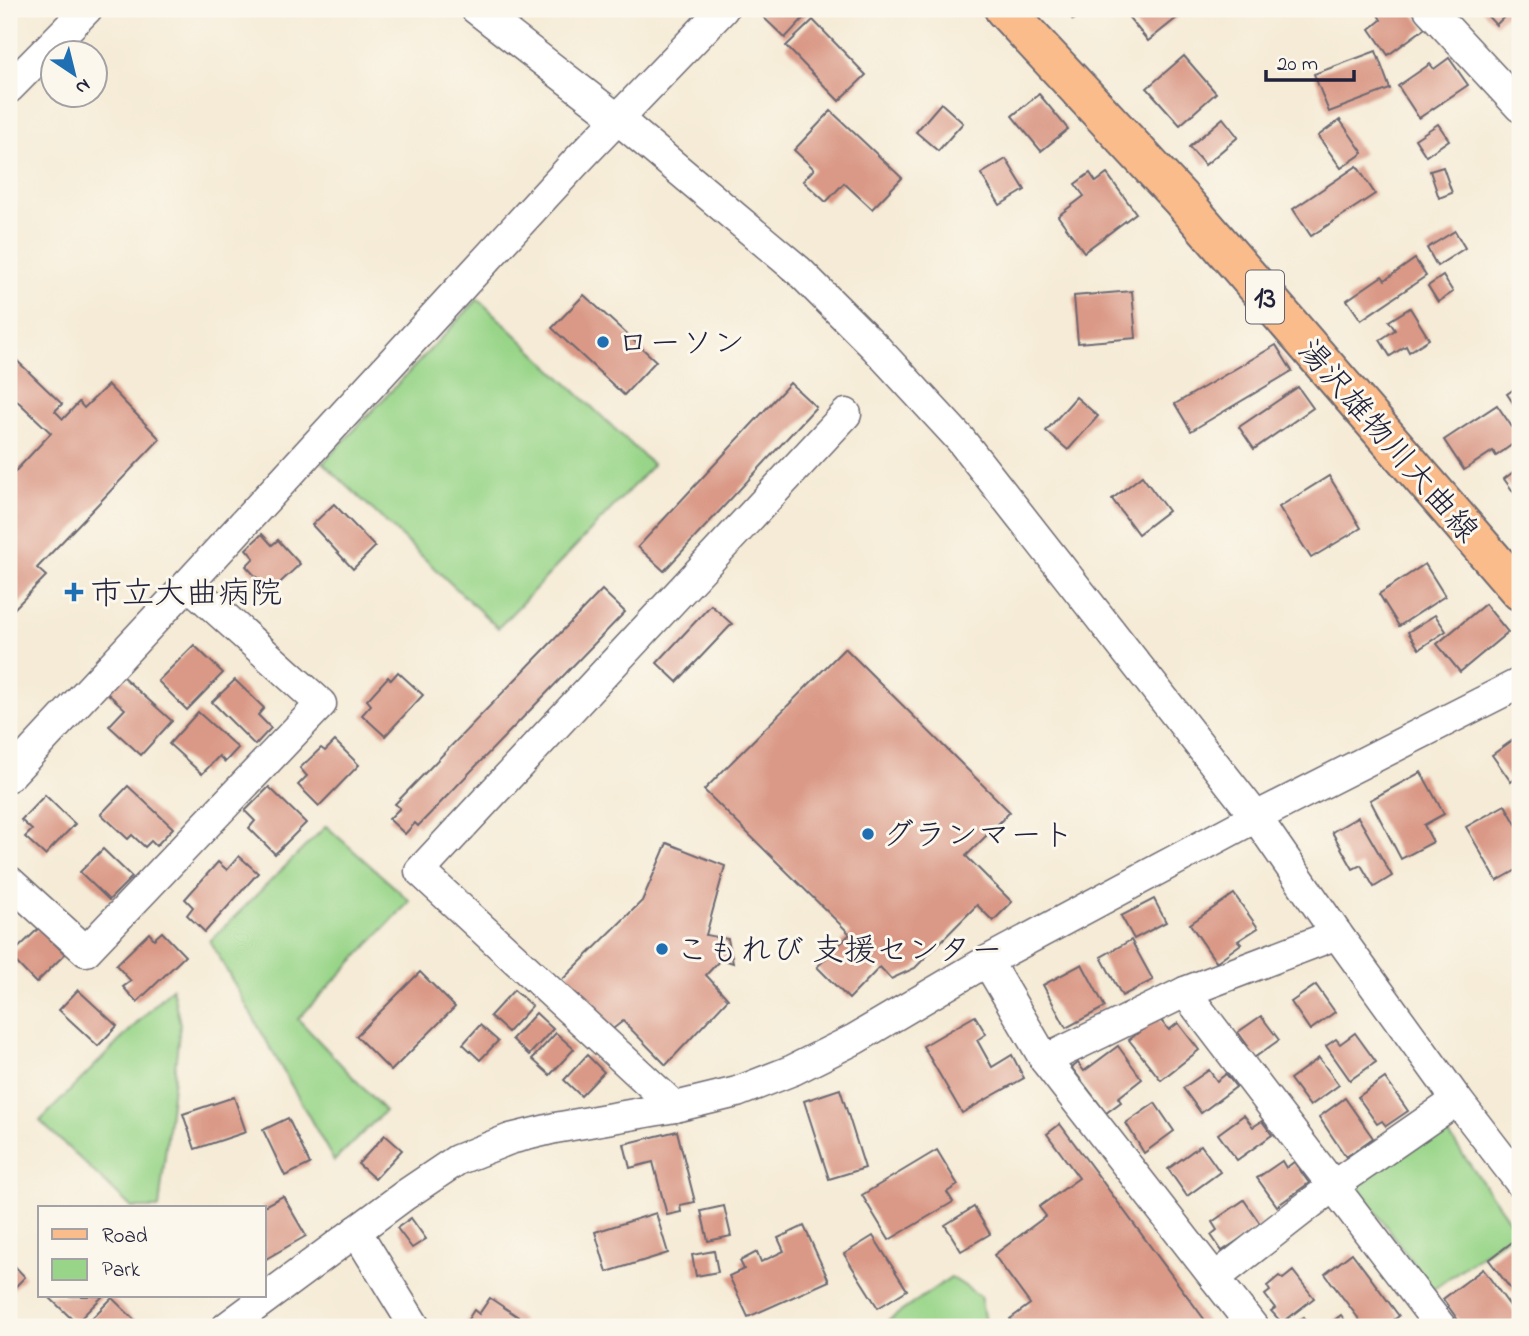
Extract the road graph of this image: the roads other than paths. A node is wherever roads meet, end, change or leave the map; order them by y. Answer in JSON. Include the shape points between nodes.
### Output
{"nodes":[{"id":1,"x":87,"y":9,"type":"edge"},
{"id":2,"x":476,"y":9,"type":"edge"},
{"id":3,"x":723,"y":9,"type":"edge"},
{"id":4,"x":1004,"y":9,"type":"edge"},
{"id":5,"x":1429,"y":9,"type":"edge"},
{"id":6,"x":9,"y":88,"type":"edge"},
{"id":7,"x":1519,"y":104,"type":"edge"},
{"id":8,"x":618,"y":119,"type":"junction"},
{"id":9,"x":846,"y":414,"type":"dead end"},
{"id":10,"x":188,"y":584,"type":"junction"},
{"id":11,"x":1520,"y":591,"type":"edge"},
{"id":12,"x":1520,"y":683,"type":"edge"},
{"id":13,"x":9,"y":776,"type":"edge"},
{"id":14,"x":1256,"y":817,"type":"junction"},
{"id":15,"x":9,"y":881,"type":"edge"},
{"id":16,"x":1337,"y":934,"type":"junction"},
{"id":17,"x":987,"y":961,"type":"junction"},
{"id":18,"x":1185,"y":992,"type":"junction"},
{"id":19,"x":1045,"y":1060,"type":"junction"},
{"id":20,"x":1457,"y":1100,"type":"junction"},
{"id":21,"x":675,"y":1107,"type":"junction"},
{"id":22,"x":1520,"y":1182,"type":"edge"},
{"id":23,"x":1333,"y":1186,"type":"junction"},
{"id":24,"x":356,"y":1231,"type":"junction"},
{"id":25,"x":1215,"y":1278,"type":"junction"},
{"id":26,"x":228,"y":1327,"type":"edge"},
{"id":27,"x":415,"y":1327,"type":"edge"},
{"id":28,"x":1254,"y":1327,"type":"edge"},
{"id":29,"x":1441,"y":1327,"type":"edge"}],
"edges":[{"from":1,"to":6,"type":"street"},
{"from":2,"to":8,"type":"street"},
{"from":3,"to":8,"type":"street"},
{"from":4,"to":11,"type":"main road","name":"湯沢雄物川大曲線","number":"13","via":[[1182,200]]},
{"from":5,"to":7,"type":"street"},
{"from":8,"to":10,"type":"street"},
{"from":8,"to":14,"type":"street","via":[[799,271],[932,409]]},
{"from":9,"to":21,"type":"street","via":[[420,871]]},
{"from":10,"to":13,"type":"street"},
{"from":10,"to":15,"type":"street","via":[[321,704],[86,951]]},
{"from":12,"to":14,"type":"street"},
{"from":14,"to":16,"type":"street"},
{"from":14,"to":17,"type":"street"},
{"from":16,"to":18,"type":"street"},
{"from":16,"to":20,"type":"street"},
{"from":17,"to":19,"type":"street"},
{"from":17,"to":21,"type":"street","via":[[793,1070],[737,1092]]},
{"from":18,"to":19,"type":"street"},
{"from":18,"to":23,"type":"street"},
{"from":19,"to":25,"type":"street"},
{"from":20,"to":22,"type":"street"},
{"from":20,"to":23,"type":"street"},
{"from":21,"to":24,"type":"street","via":[[510,1139],[457,1160]]},
{"from":23,"to":25,"type":"street"},
{"from":23,"to":29,"type":"street"},
{"from":24,"to":26,"type":"street"},
{"from":24,"to":27,"type":"street"},
{"from":25,"to":28,"type":"street"}]}
